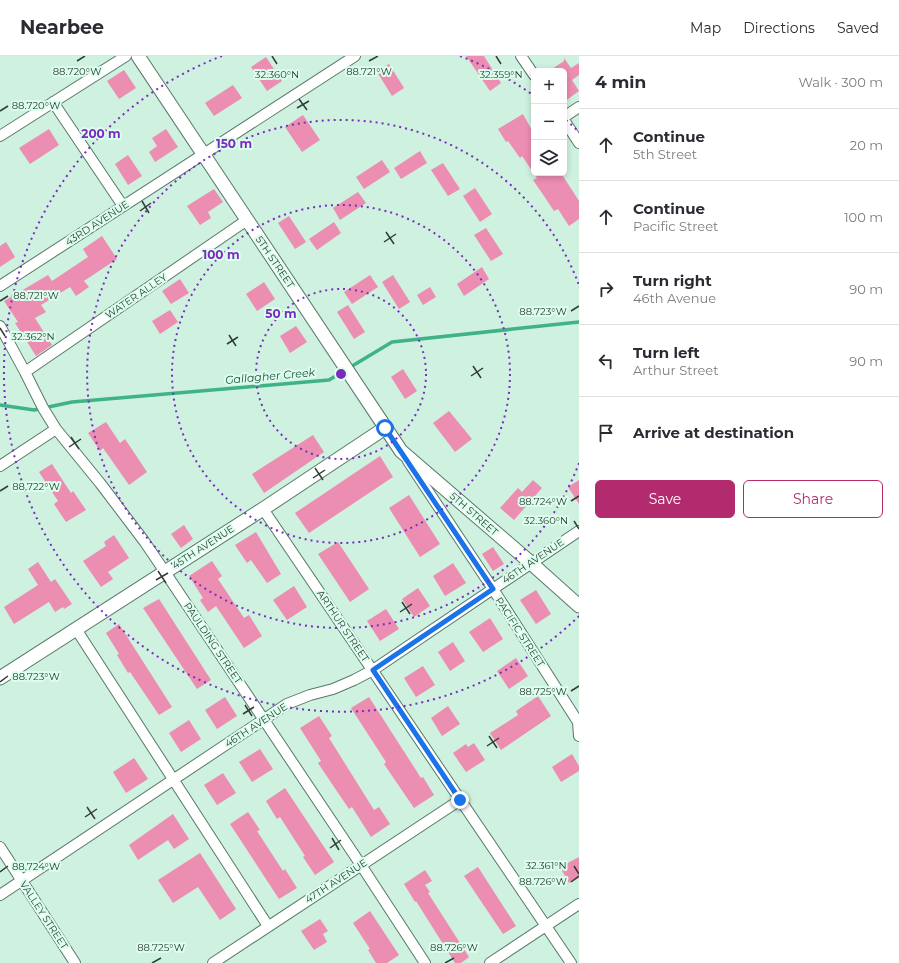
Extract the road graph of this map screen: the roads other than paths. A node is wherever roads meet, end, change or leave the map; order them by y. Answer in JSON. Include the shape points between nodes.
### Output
{"nodes":[{"id":1,"x":126,"y":56,"type":"edge"},
{"id":2,"x":138,"y":56,"type":"edge"},
{"id":3,"x":355,"y":56,"type":"edge"},
{"id":4,"x":522,"y":56,"type":"edge"},
{"id":5,"x":531,"y":70,"type":"edge"},
{"id":6,"x":53,"y":102,"type":"junction"},
{"id":7,"x":579,"y":107,"type":"edge"},
{"id":8,"x":567,"y":115,"type":"edge"},
{"id":9,"x":567,"y":124,"type":"edge"},
{"id":10,"x":0,"y":136,"type":"edge"},
{"id":11,"x":579,"y":142,"type":"edge"},
{"id":12,"x":203,"y":153,"type":"junction"},
{"id":13,"x":123,"y":206,"type":"junction"},
{"id":14,"x":247,"y":220,"type":"junction"},
{"id":15,"x":0,"y":286,"type":"edge"},
{"id":16,"x":0,"y":326,"type":"edge"},
{"id":17,"x":25,"y":372,"type":"junction"},
{"id":18,"x":385,"y":428,"type":"junction"},
{"id":19,"x":56,"y":429,"type":"junction"},
{"id":20,"x":401,"y":451,"type":"junction"},
{"id":21,"x":0,"y":466,"type":"edge"},
{"id":22,"x":263,"y":508,"type":"junction"},
{"id":23,"x":579,"y":531,"type":"edge"},
{"id":24,"x":531,"y":563,"type":"junction"},
{"id":25,"x":165,"y":572,"type":"junction"},
{"id":26,"x":493,"y":589,"type":"junction"},
{"id":27,"x":579,"y":606,"type":"edge"},
{"id":28,"x":76,"y":629,"type":"junction"},
{"id":29,"x":373,"y":670,"type":"junction"},
{"id":30,"x":0,"y":678,"type":"edge"},
{"id":31,"x":264,"y":719,"type":"junction"},
{"id":32,"x":579,"y":722,"type":"edge"},
{"id":33,"x":579,"y":736,"type":"edge"},
{"id":34,"x":174,"y":779,"type":"junction"},
{"id":35,"x":460,"y":800,"type":"junction"},
{"id":36,"x":0,"y":847,"type":"edge"},
{"id":37,"x":361,"y":865,"type":"junction"},
{"id":38,"x":22,"y":880,"type":"junction"},
{"id":39,"x":0,"y":894,"type":"edge"},
{"id":40,"x":579,"y":904,"type":"edge"},
{"id":41,"x":268,"y":926,"type":"junction"},
{"id":42,"x":546,"y":926,"type":"junction"},
{"id":43,"x":75,"y":963,"type":"edge"},
{"id":44,"x":212,"y":963,"type":"edge"},
{"id":45,"x":425,"y":963,"type":"edge"},
{"id":46,"x":490,"y":963,"type":"edge"},
{"id":47,"x":570,"y":963,"type":"edge"}],
"edges":[{"from":1,"to":6,"type":"street"},
{"from":2,"to":12,"type":"street","name":"5TH STREET"},
{"from":3,"to":12,"type":"street","name":"43RD AVENUE"},
{"from":4,"to":5,"type":"street"},
{"from":6,"to":10,"type":"street"},
{"from":6,"to":13,"type":"street"},
{"from":7,"to":8,"type":"street"},
{"from":9,"to":11,"type":"street"},
{"from":12,"to":13,"type":"street","name":"43RD AVENUE"},
{"from":12,"to":14,"type":"street","name":"5TH STREET"},
{"from":13,"to":15,"type":"street","name":"43RD AVENUE"},
{"from":14,"to":17,"type":"street","name":"WATER ALLEY"},
{"from":14,"to":18,"type":"street","name":"5TH STREET"},
{"from":16,"to":17,"type":"street","name":"PAULDING STREET"},
{"from":17,"to":19,"type":"street","name":"PAULDING STREET"},
{"from":18,"to":20,"type":"street","name":"5TH STREET"},
{"from":18,"to":22,"type":"street","name":"45TH AVENUE"},
{"from":19,"to":21,"type":"street"},
{"from":19,"to":25,"type":"street","name":"PAULDING STREET","via":[[100,483]]},
{"from":20,"to":24,"type":"street","name":"5TH STREET"},
{"from":20,"to":26,"type":"street","name":"PACIFIC STREET"},
{"from":22,"to":25,"type":"street","name":"45TH AVENUE"},
{"from":22,"to":29,"type":"street","name":"ARTHUR STREET"},
{"from":23,"to":24,"type":"street","name":"46TH AVENUE"},
{"from":24,"to":26,"type":"street","name":"46TH AVENUE"},
{"from":24,"to":27,"type":"street","name":"5TH STREET"},
{"from":25,"to":28,"type":"street","name":"45TH AVENUE"},
{"from":25,"to":31,"type":"street","name":"PAULDING STREET"},
{"from":26,"to":29,"type":"street","name":"46TH AVENUE"},
{"from":26,"to":32,"type":"street","name":"PACIFIC STREET"},
{"from":28,"to":30,"type":"street","name":"45TH AVENUE"},
{"from":28,"to":34,"type":"street"},
{"from":29,"to":31,"type":"street","name":"46TH AVENUE","via":[[333,689],[287,704]]},
{"from":29,"to":35,"type":"street","name":"ARTHUR STREET"},
{"from":31,"to":34,"type":"street","name":"46TH AVENUE"},
{"from":31,"to":37,"type":"street","name":"PAULDING STREET"},
{"from":32,"to":33,"type":"street","name":"PACIFIC STREET"},
{"from":34,"to":38,"type":"street","name":"46TH AVENUE"},
{"from":34,"to":41,"type":"street"},
{"from":35,"to":37,"type":"street","name":"47TH AVENUE"},
{"from":35,"to":42,"type":"street","name":"ARTHUR STREET"},
{"from":36,"to":38,"type":"street","name":"VALLEY STREET"},
{"from":37,"to":41,"type":"street","name":"47TH AVENUE"},
{"from":37,"to":45,"type":"street","name":"PAULDING STREET"},
{"from":38,"to":39,"type":"street","name":"46TH AVENUE"},
{"from":38,"to":43,"type":"street","name":"VALLEY STREET"},
{"from":40,"to":42,"type":"street"},
{"from":41,"to":44,"type":"street","name":"47TH AVENUE"},
{"from":42,"to":46,"type":"street"},
{"from":42,"to":47,"type":"street","name":"ARTHUR STREET"}]}
